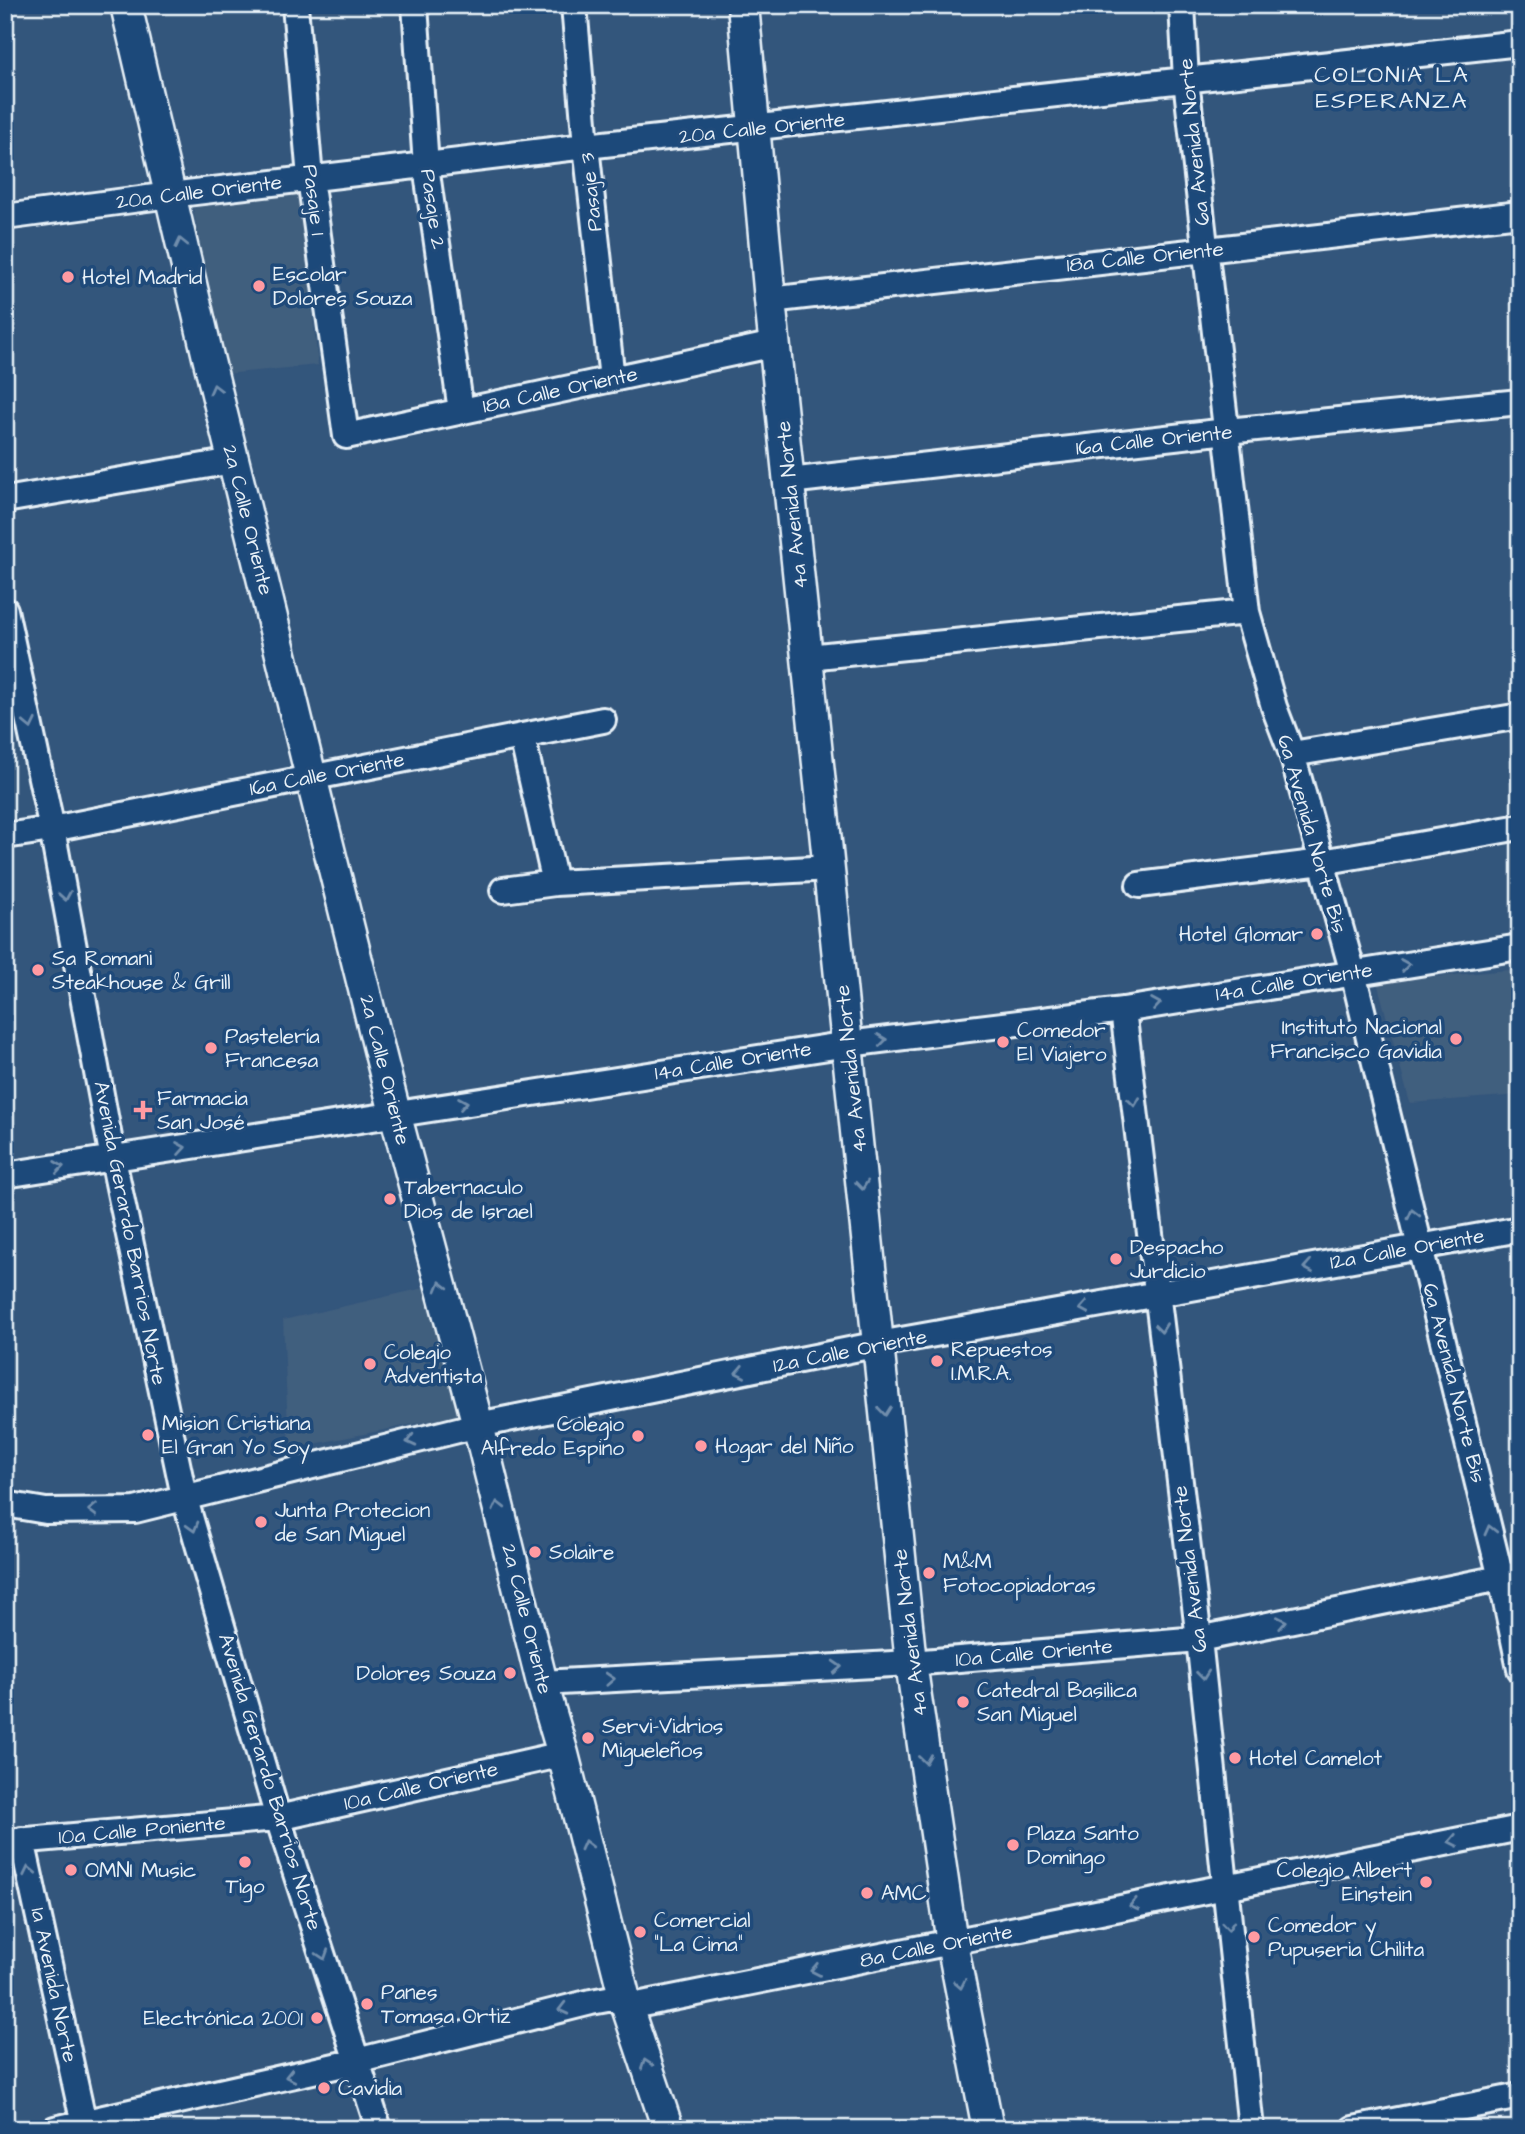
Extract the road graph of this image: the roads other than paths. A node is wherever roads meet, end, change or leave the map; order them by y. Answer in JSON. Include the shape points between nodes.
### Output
{"nodes":[{"id":1,"x":126,"y":5,"type":"edge"},
{"id":2,"x":295,"y":5,"type":"edge"},
{"id":3,"x":415,"y":5,"type":"edge"},
{"id":4,"x":574,"y":5,"type":"edge"},
{"id":5,"x":743,"y":5,"type":"edge"},
{"id":6,"x":1182,"y":5,"type":"edge"},
{"id":7,"x":1520,"y":43,"type":"edge"},
{"id":8,"x":1186,"y":80,"type":"junction"},
{"id":9,"x":754,"y":129,"type":"junction"},
{"id":10,"x":586,"y":146,"type":"junction"},
{"id":11,"x":426,"y":166,"type":"junction"},
{"id":12,"x":310,"y":178,"type":"junction"},
{"id":13,"x":170,"y":195,"type":"junction"},
{"id":14,"x":1520,"y":214,"type":"edge"},
{"id":15,"x":5,"y":216,"type":"edge"},
{"id":16,"x":1206,"y":250,"type":"junction"},
{"id":17,"x":770,"y":300,"type":"junction"},
{"id":18,"x":775,"y":344,"type":"junction"},
{"id":19,"x":611,"y":379,"type":"junction"},
{"id":20,"x":1520,"y":402,"type":"edge"},
{"id":21,"x":461,"y":411,"type":"junction"},
{"id":22,"x":1227,"y":431,"type":"junction"},
{"id":23,"x":346,"y":436,"type":"joint"},
{"id":24,"x":233,"y":461,"type":"junction"},
{"id":25,"x":789,"y":481,"type":"junction"},
{"id":26,"x":5,"y":500,"type":"edge"},
{"id":27,"x":5,"y":610,"type":"edge"},
{"id":28,"x":1247,"y":612,"type":"junction"},
{"id":29,"x":808,"y":657,"type":"junction"},
{"id":30,"x":1520,"y":716,"type":"edge"},
{"id":31,"x":603,"y":719,"type":"dead end"},
{"id":32,"x":522,"y":736,"type":"junction"},
{"id":33,"x":1292,"y":754,"type":"junction"},
{"id":34,"x":311,"y":777,"type":"junction"},
{"id":35,"x":1520,"y":827,"type":"edge"},
{"id":36,"x":52,"y":829,"type":"junction"},
{"id":37,"x":5,"y":835,"type":"edge"},
{"id":38,"x":1322,"y":862,"type":"junction"},
{"id":39,"x":830,"y":863,"type":"junction"},
{"id":40,"x":555,"y":883,"type":"junction"},
{"id":41,"x":1139,"y":885,"type":"dead end"},
{"id":42,"x":503,"y":890,"type":"dead end"},
{"id":43,"x":1520,"y":947,"type":"edge"},
{"id":44,"x":1353,"y":973,"type":"junction"},
{"id":45,"x":1123,"y":1010,"type":"junction"},
{"id":46,"x":848,"y":1044,"type":"junction"},
{"id":47,"x":396,"y":1114,"type":"junction"},
{"id":48,"x":113,"y":1159,"type":"junction"},
{"id":49,"x":5,"y":1175,"type":"edge"},
{"id":50,"x":1520,"y":1229,"type":"edge"},
{"id":51,"x":1421,"y":1247,"type":"junction"},
{"id":52,"x":1157,"y":1295,"type":"junction"},
{"id":53,"x":878,"y":1344,"type":"junction"},
{"id":54,"x":478,"y":1425,"type":"junction"},
{"id":55,"x":184,"y":1496,"type":"junction"},
{"id":56,"x":5,"y":1504,"type":"edge"},
{"id":57,"x":1511,"y":1576,"type":"edge"},
{"id":58,"x":1199,"y":1639,"type":"junction"},
{"id":59,"x":911,"y":1663,"type":"junction"},
{"id":60,"x":1520,"y":1669,"type":"edge"},
{"id":61,"x":542,"y":1683,"type":"junction"},
{"id":62,"x":563,"y":1754,"type":"junction"},
{"id":63,"x":278,"y":1818,"type":"junction"},
{"id":64,"x":1520,"y":1828,"type":"edge"},
{"id":65,"x":14,"y":1841,"type":"edge"},
{"id":66,"x":1224,"y":1886,"type":"junction"},
{"id":67,"x":952,"y":1943,"type":"junction"},
{"id":68,"x":627,"y":2007,"type":"junction"},
{"id":69,"x":357,"y":2061,"type":"junction"},
{"id":70,"x":1520,"y":2096,"type":"edge"},
{"id":71,"x":85,"y":2126,"type":"edge"},
{"id":72,"x":55,"y":2129,"type":"edge"},
{"id":73,"x":379,"y":2129,"type":"edge"},
{"id":74,"x":668,"y":2129,"type":"edge"},
{"id":75,"x":988,"y":2129,"type":"edge"},
{"id":76,"x":1251,"y":2129,"type":"edge"},
{"id":77,"x":1353,"y":2129,"type":"edge"}],
"edges":[{"from":1,"to":13,"type":"main road","name":"2a Calle Oriente"},
{"from":2,"to":12,"type":"street","name":"Pasaje 1"},
{"from":3,"to":11,"type":"street","name":"Pasaje 2"},
{"from":4,"to":10,"type":"street","name":"Pasaje 3"},
{"from":5,"to":9,"type":"main road","name":"4a Avenida Norte"},
{"from":6,"to":8,"type":"street","name":"6a Avenida Norte"},
{"from":7,"to":8,"type":"street","name":"20a Calle Oriente"},
{"from":8,"to":9,"type":"street","name":"20a Calle Oriente"},
{"from":8,"to":16,"type":"street","name":"6a Avenida Norte"},
{"from":9,"to":10,"type":"street","name":"20a Calle Oriente"},
{"from":9,"to":17,"type":"main road","name":"4a Avenida Norte"},
{"from":10,"to":11,"type":"street","name":"20a Calle Oriente"},
{"from":10,"to":19,"type":"street","name":"Pasaje 3"},
{"from":11,"to":12,"type":"street","name":"20a Calle Oriente"},
{"from":11,"to":21,"type":"street","name":"Pasaje 2"},
{"from":12,"to":13,"type":"street","name":"20a Calle Oriente"},
{"from":12,"to":23,"type":"street","name":"Pasaje 1"},
{"from":13,"to":15,"type":"street","name":"20a Calle Oriente"},
{"from":24,"to":13,"type":"main road","name":"2a Calle Oriente","one_way":true},
{"from":14,"to":16,"type":"street","name":"18a Calle Oriente"},
{"from":16,"to":17,"type":"street","name":"18a Calle Oriente"},
{"from":16,"to":22,"type":"street","name":"6a Avenida Norte"},
{"from":17,"to":18,"type":"main road","name":"4a Avenida Norte"},
{"from":18,"to":19,"type":"street","name":"18a Calle Oriente"},
{"from":18,"to":25,"type":"main road","name":"4a Avenida Norte"},
{"from":19,"to":21,"type":"street","name":"18a Calle Oriente"},
{"from":20,"to":22,"type":"street","name":"16a Calle Oriente"},
{"from":21,"to":23,"type":"street","name":"18a Calle Oriente"},
{"from":22,"to":25,"type":"street","name":"16a Calle Oriente"},
{"from":22,"to":28,"type":"street","name":"6a Avenida Norte"},
{"from":24,"to":26,"type":"street"},
{"from":24,"to":34,"type":"main road","name":"2a Calle Oriente"},
{"from":25,"to":29,"type":"main road","name":"4a Avenida Norte"},
{"from":27,"to":36,"type":"street","name":"Avenida Gerardo Barrios Norte","one_way":true},
{"from":28,"to":29,"type":"street"},
{"from":28,"to":33,"type":"street","name":"6a Avenida Norte Bis"},
{"from":29,"to":39,"type":"main road","name":"4a Avenida Norte"},
{"from":30,"to":33,"type":"street"},
{"from":31,"to":32,"type":"street","name":"16a Calle Oriente"},
{"from":32,"to":34,"type":"street","name":"16a Calle Oriente"},
{"from":32,"to":40,"type":"street"},
{"from":33,"to":38,"type":"street","name":"6a Avenida Norte Bis"},
{"from":34,"to":36,"type":"street","name":"16a Calle Oriente"},
{"from":34,"to":47,"type":"main road","name":"2a Calle Oriente"},
{"from":35,"to":38,"type":"street"},
{"from":36,"to":37,"type":"street","name":"16a Calle Oriente"},
{"from":36,"to":48,"type":"street","name":"Avenida Gerardo Barrios Norte","one_way":true},
{"from":38,"to":41,"type":"street"},
{"from":38,"to":44,"type":"street","name":"6a Avenida Norte Bis"},
{"from":39,"to":40,"type":"street"},
{"from":39,"to":46,"type":"main road","name":"4a Avenida Norte"},
{"from":40,"to":42,"type":"street"},
{"from":44,"to":43,"type":"street","name":"14a Calle Oriente","one_way":true},
{"from":45,"to":44,"type":"street","name":"14a Calle Oriente","one_way":true},
{"from":51,"to":44,"type":"street","name":"6a Avenida Norte Bis","one_way":true},
{"from":46,"to":45,"type":"street","name":"14a Calle Oriente","one_way":true},
{"from":45,"to":52,"type":"street","name":"6a Avenida Norte","one_way":true},
{"from":47,"to":46,"type":"street","name":"14a Calle Oriente","one_way":true},
{"from":46,"to":53,"type":"main road","name":"4a Avenida Norte","one_way":true},
{"from":48,"to":47,"type":"street","name":"14a Calle Oriente","one_way":true},
{"from":54,"to":47,"type":"main road","name":"2a Calle Oriente","one_way":true},
{"from":49,"to":48,"type":"street","name":"14a Calle Oriente","one_way":true},
{"from":48,"to":55,"type":"street","name":"Avenida Gerardo Barrios Norte"},
{"from":50,"to":51,"type":"street","name":"12a Calle Oriente"},
{"from":51,"to":52,"type":"street","name":"12a Calle Oriente","one_way":true},
{"from":57,"to":51,"type":"street","name":"6a Avenida Norte Bis","one_way":true},
{"from":52,"to":53,"type":"street","name":"12a Calle Oriente","one_way":true},
{"from":52,"to":58,"type":"street","name":"6a Avenida Norte","one_way":true},
{"from":53,"to":54,"type":"street","name":"12a Calle Oriente","one_way":true},
{"from":53,"to":59,"type":"main road","name":"4a Avenida Norte","one_way":true},
{"from":54,"to":55,"type":"street","name":"12a Calle Oriente","one_way":true},
{"from":61,"to":54,"type":"main road","name":"2a Calle Oriente","one_way":true},
{"from":55,"to":56,"type":"street","name":"12a Calle Oriente","one_way":true,"via":[[135,1510],[46,1511]]},
{"from":55,"to":63,"type":"street","name":"Avenida Gerardo Barrios Norte","one_way":true},
{"from":58,"to":57,"type":"street","name":"10a Calle Oriente","one_way":true},
{"from":57,"to":60,"type":"street","name":"6a Avenida Norte Bis"},
{"from":58,"to":59,"type":"street","name":"10a Calle Oriente"},
{"from":58,"to":66,"type":"street","name":"6a Avenida Norte","one_way":true},
{"from":61,"to":59,"type":"street","name":"10a Calle Oriente","one_way":true},
{"from":59,"to":67,"type":"main road","name":"4a Avenida Norte","one_way":true},
{"from":61,"to":62,"type":"main road","name":"2a Calle Oriente"},
{"from":62,"to":63,"type":"street","name":"10a Calle Oriente"},
{"from":68,"to":62,"type":"main road","name":"2a Calle Oriente","one_way":true},
{"from":63,"to":65,"type":"street","name":"10a Calle Poniente"},
{"from":63,"to":69,"type":"street","name":"Avenida Gerardo Barrios Norte","one_way":true},
{"from":64,"to":66,"type":"street","name":"8a Calle Oriente","one_way":true},
{"from":71,"to":65,"type":"street","name":"1a Avenida Norte","one_way":true},
{"from":66,"to":67,"type":"street","name":"8a Calle Oriente","one_way":true},
{"from":66,"to":76,"type":"street","name":"6a Avenida Norte","one_way":true},
{"from":67,"to":68,"type":"street","name":"8a Calle Oriente","one_way":true},
{"from":67,"to":75,"type":"main road","name":"4a Avenida Norte","one_way":true},
{"from":68,"to":69,"type":"street","name":"8a Calle Oriente","one_way":true,"via":[[613,1998],[591,2001]]},
{"from":74,"to":68,"type":"main road","name":"2a Calle Oriente","one_way":true},
{"from":69,"to":71,"type":"street","name":"8a Calle Oriente","one_way":true},
{"from":69,"to":73,"type":"street","name":"Avenida Gerardo Barrios Norte"},
{"from":70,"to":77,"type":"street"},
{"from":71,"to":72,"type":"street","name":"8a Calle Oriente"}]}
